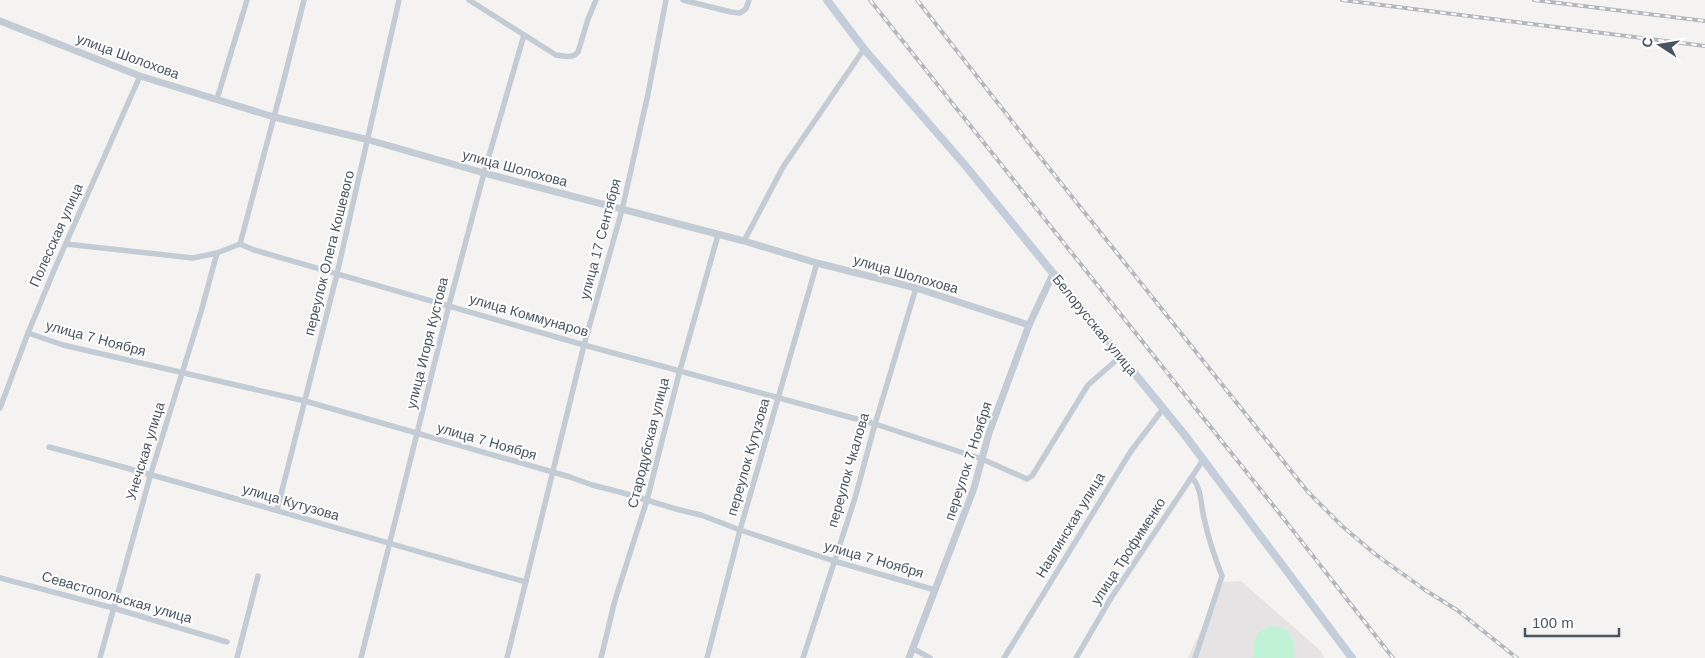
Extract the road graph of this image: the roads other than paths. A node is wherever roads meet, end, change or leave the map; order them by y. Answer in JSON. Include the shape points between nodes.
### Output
{"nodes":[{"id":1,"x":247,"y":0,"type":"edge"},
{"id":2,"x":304,"y":0,"type":"edge"},
{"id":3,"x":399,"y":0,"type":"edge"},
{"id":4,"x":469,"y":0,"type":"edge"},
{"id":5,"x":596,"y":0,"type":"edge"},
{"id":6,"x":666,"y":0,"type":"edge"},
{"id":7,"x":683,"y":0,"type":"edge"},
{"id":8,"x":749,"y":0,"type":"edge"},
{"id":9,"x":827,"y":0,"type":"edge"},
{"id":10,"x":0,"y":21,"type":"edge"},
{"id":11,"x":524,"y":35,"type":"junction"},
{"id":12,"x":864,"y":49,"type":"junction"},
{"id":13,"x":140,"y":76,"type":"junction"},
{"id":14,"x":217,"y":99,"type":"junction"},
{"id":15,"x":274,"y":117,"type":"junction"},
{"id":16,"x":369,"y":140,"type":"junction"},
{"id":17,"x":484,"y":173,"type":"junction"},
{"id":18,"x":622,"y":210,"type":"junction"},
{"id":19,"x":718,"y":235,"type":"junction"},
{"id":20,"x":744,"y":241,"type":"junction"},
{"id":21,"x":66,"y":244,"type":"junction"},
{"id":22,"x":240,"y":244,"type":"junction"},
{"id":23,"x":217,"y":253,"type":"junction"},
{"id":24,"x":816,"y":263,"type":"junction"},
{"id":25,"x":337,"y":274,"type":"junction"},
{"id":26,"x":1053,"y":274,"type":"junction"},
{"id":27,"x":916,"y":288,"type":"junction"},
{"id":28,"x":448,"y":305,"type":"junction"},
{"id":29,"x":1029,"y":325,"type":"junction"},
{"id":30,"x":28,"y":333,"type":"junction"},
{"id":31,"x":584,"y":345,"type":"junction"},
{"id":32,"x":1120,"y":357,"type":"junction"},
{"id":33,"x":680,"y":370,"type":"junction"},
{"id":34,"x":183,"y":372,"type":"junction"},
{"id":35,"x":778,"y":396,"type":"junction"},
{"id":36,"x":305,"y":401,"type":"junction"},
{"id":37,"x":0,"y":408,"type":"edge"},
{"id":38,"x":1164,"y":409,"type":"junction"},
{"id":39,"x":875,"y":424,"type":"junction"},
{"id":40,"x":416,"y":434,"type":"junction"},
{"id":41,"x":49,"y":447,"type":"dead end"},
{"id":42,"x":982,"y":459,"type":"junction"},
{"id":43,"x":1202,"y":460,"type":"junction"},
{"id":44,"x":552,"y":472,"type":"junction"},
{"id":45,"x":151,"y":474,"type":"junction"},
{"id":46,"x":1192,"y":477,"type":"junction"},
{"id":47,"x":647,"y":500,"type":"junction"},
{"id":48,"x":277,"y":510,"type":"junction"},
{"id":49,"x":740,"y":530,"type":"junction"},
{"id":50,"x":389,"y":544,"type":"junction"},
{"id":51,"x":834,"y":561,"type":"junction"},
{"id":52,"x":258,"y":576,"type":"dead end"},
{"id":53,"x":0,"y":578,"type":"edge"},
{"id":54,"x":526,"y":582,"type":"junction"},
{"id":55,"x":935,"y":590,"type":"junction"},
{"id":56,"x":113,"y":608,"type":"junction"},
{"id":57,"x":226,"y":642,"type":"dead end"},
{"id":58,"x":912,"y":648,"type":"junction"},
{"id":59,"x":100,"y":658,"type":"edge"},
{"id":60,"x":237,"y":658,"type":"edge"},
{"id":61,"x":361,"y":658,"type":"edge"},
{"id":62,"x":507,"y":658,"type":"edge"},
{"id":63,"x":601,"y":658,"type":"edge"},
{"id":64,"x":707,"y":658,"type":"edge"},
{"id":65,"x":803,"y":658,"type":"edge"},
{"id":66,"x":909,"y":658,"type":"edge"},
{"id":67,"x":930,"y":658,"type":"edge"},
{"id":68,"x":1004,"y":658,"type":"edge"},
{"id":69,"x":1076,"y":658,"type":"edge"},
{"id":70,"x":1195,"y":658,"type":"edge"},
{"id":71,"x":1352,"y":658,"type":"edge"}],
"edges":[{"from":1,"to":14,"type":"street"},
{"from":2,"to":15,"type":"street"},
{"from":3,"to":16,"type":"street","name":"переулок Олега Кошевого"},
{"from":4,"to":11,"type":"street"},
{"from":5,"to":11,"type":"street","via":[[575,56],[556,55]]},
{"from":6,"to":18,"type":"street","name":"улица 17 Сентября"},
{"from":7,"to":8,"type":"street","via":[[740,13],[746,9]]},
{"from":9,"to":12,"type":"main road","name":"Белорусская улица"},
{"from":10,"to":13,"type":"street","name":"улица Шолохова"},
{"from":11,"to":17,"type":"street","name":"улица Игоря Кустова"},
{"from":12,"to":20,"type":"street","via":[[783,167]]},
{"from":12,"to":26,"type":"main road","name":"Белорусская улица","via":[[964,164]]},
{"from":13,"to":14,"type":"street","name":"улица Шолохова"},
{"from":13,"to":21,"type":"street","name":"Полесская улица"},
{"from":14,"to":15,"type":"street","name":"улица Шолохова"},
{"from":15,"to":16,"type":"street","name":"улица Шолохова"},
{"from":15,"to":22,"type":"street"},
{"from":16,"to":17,"type":"street","name":"улица Шолохова"},
{"from":16,"to":25,"type":"street","name":"переулок Олега Кошевого"},
{"from":17,"to":18,"type":"street","name":"улица Шолохова"},
{"from":17,"to":28,"type":"street","name":"улица Игоря Кустова"},
{"from":18,"to":19,"type":"street","name":"улица Шолохова"},
{"from":18,"to":31,"type":"street","name":"улица 17 Сентября"},
{"from":19,"to":20,"type":"street","name":"улица Шолохова"},
{"from":19,"to":33,"type":"street","name":"Стародубская улица"},
{"from":20,"to":24,"type":"street","name":"улица Шолохова"},
{"from":21,"to":23,"type":"street","via":[[193,258]]},
{"from":21,"to":30,"type":"street","name":"Полесская улица"},
{"from":22,"to":23,"type":"street"},
{"from":22,"to":25,"type":"street","name":"улица Коммунаров"},
{"from":23,"to":34,"type":"street","name":"Унечская улица"},
{"from":24,"to":27,"type":"street","name":"улица Шолохова"},
{"from":24,"to":35,"type":"street","name":"переулок Кутузова"},
{"from":25,"to":28,"type":"street","name":"улица Коммунаров"},
{"from":25,"to":36,"type":"street","name":"переулок Олега Кошевого"},
{"from":26,"to":29,"type":"street","name":"переулок 7 Ноября"},
{"from":26,"to":32,"type":"main road","name":"Белорусская улица"},
{"from":27,"to":29,"type":"street","name":"улица Шолохова"},
{"from":27,"to":39,"type":"street","name":"переулок Чкалова"},
{"from":28,"to":31,"type":"street","name":"улица Коммунаров"},
{"from":28,"to":40,"type":"street","name":"улица Игоря Кустова"},
{"from":29,"to":42,"type":"street","name":"переулок 7 Ноября"},
{"from":30,"to":34,"type":"street","name":"улица 7 Ноября","via":[[63,345]]},
{"from":30,"to":37,"type":"street","name":"Полесская улица"},
{"from":31,"to":33,"type":"street","name":"улица Коммунаров"},
{"from":31,"to":44,"type":"street","name":"улица 17 Сентября"},
{"from":32,"to":38,"type":"main road","name":"Белорусская улица"},
{"from":32,"to":42,"type":"street","name":"улица Коммунаров","via":[[1088,385],[1030,478],[1024,479]]},
{"from":33,"to":35,"type":"street","name":"улица Коммунаров"},
{"from":33,"to":47,"type":"street","name":"Стародубская улица"},
{"from":34,"to":36,"type":"street","name":"улица 7 Ноября"},
{"from":34,"to":45,"type":"street","name":"Унечская улица"},
{"from":35,"to":39,"type":"street","name":"улица Коммунаров"},
{"from":35,"to":49,"type":"street","name":"переулок Кутузова"},
{"from":36,"to":40,"type":"street","name":"улица 7 Ноября"},
{"from":36,"to":48,"type":"street","name":"переулок Олега Кошевого"},
{"from":38,"to":43,"type":"main road","name":"Белорусская улица"},
{"from":38,"to":68,"type":"street","name":"Навлинская улица","via":[[1131,451]]},
{"from":39,"to":42,"type":"street","name":"улица Коммунаров"},
{"from":39,"to":51,"type":"street","name":"переулок Чкалова"},
{"from":40,"to":44,"type":"street","name":"улица 7 Ноября"},
{"from":40,"to":50,"type":"street","name":"улица Игоря Кустова"},
{"from":41,"to":45,"type":"street","name":"улица Кутузова"},
{"from":42,"to":55,"type":"street","name":"переулок 7 Ноября"},
{"from":43,"to":46,"type":"street","name":"улица Трофименко"},
{"from":43,"to":71,"type":"main road","name":"Белорусская улица"},
{"from":44,"to":47,"type":"street","name":"улица 7 Ноября"},
{"from":44,"to":54,"type":"street","name":"улица 17 Сентября"},
{"from":45,"to":48,"type":"street","name":"улица Кутузова"},
{"from":45,"to":56,"type":"street","name":"Унечская улица"},
{"from":46,"to":69,"type":"street","name":"улица Трофименко","via":[[1111,598]]},
{"from":46,"to":70,"type":"street","via":[[1199,486],[1204,520],[1222,576]]},
{"from":47,"to":49,"type":"street","name":"улица 7 Ноября"},
{"from":47,"to":63,"type":"street","name":"Стародубская улица","via":[[615,600]]},
{"from":48,"to":50,"type":"street","name":"улица Кутузова"},
{"from":49,"to":51,"type":"street","name":"улица 7 Ноября"},
{"from":49,"to":64,"type":"street","name":"переулок Кутузова"},
{"from":50,"to":54,"type":"street","name":"улица Кутузова"},
{"from":50,"to":61,"type":"street","name":"улица Игоря Кустова"},
{"from":51,"to":55,"type":"street","name":"улица 7 Ноября"},
{"from":51,"to":65,"type":"street","name":"переулок Чкалова"},
{"from":52,"to":60,"type":"street"},
{"from":53,"to":56,"type":"street","name":"Севастопольская улица"},
{"from":54,"to":62,"type":"street","name":"улица 17 Сентября"},
{"from":55,"to":58,"type":"street","name":"переулок 7 Ноября"},
{"from":56,"to":57,"type":"street","name":"Севастопольская улица"},
{"from":56,"to":59,"type":"street","name":"Унечская улица"},
{"from":58,"to":66,"type":"street","name":"переулок 7 Ноября"},
{"from":58,"to":67,"type":"street"}]}
